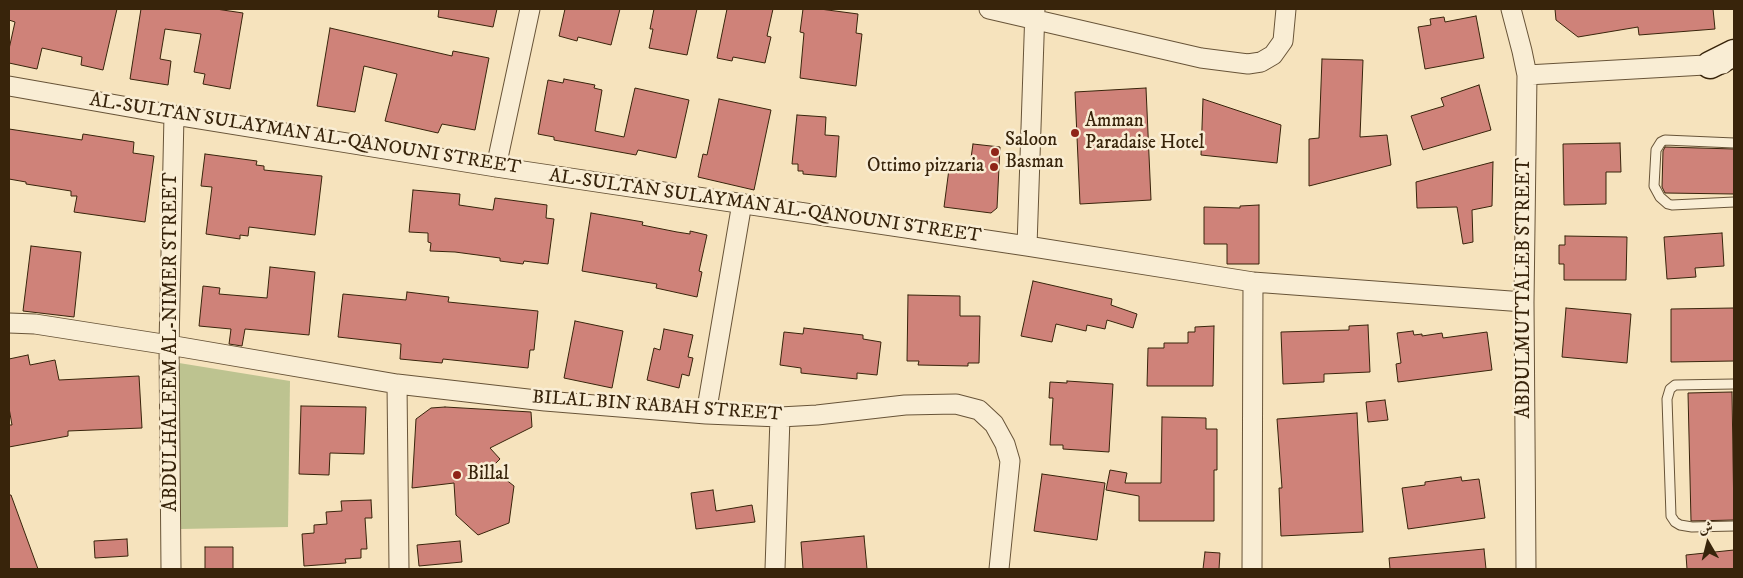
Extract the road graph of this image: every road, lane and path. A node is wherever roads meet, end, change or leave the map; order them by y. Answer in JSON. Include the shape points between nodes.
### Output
{"nodes":[{"id":1,"x":530,"y":9,"type":"edge"},
{"id":2,"x":989,"y":9,"type":"edge"},
{"id":3,"x":1286,"y":9,"type":"edge"},
{"id":4,"x":1511,"y":9,"type":"edge"},
{"id":5,"x":1035,"y":14,"type":"edge"},
{"id":6,"x":1734,"y":53,"type":"edge"},
{"id":7,"x":1722,"y":64,"type":"edge"},
{"id":8,"x":1527,"y":75,"type":"junction"},
{"id":9,"x":9,"y":86,"type":"edge"},
{"id":10,"x":174,"y":115,"type":"junction"},
{"id":11,"x":1734,"y":144,"type":"edge"},
{"id":12,"x":496,"y":167,"type":"junction"},
{"id":13,"x":1734,"y":202,"type":"edge"},
{"id":14,"x":742,"y":203,"type":"junction"},
{"id":15,"x":1027,"y":246,"type":"junction"},
{"id":16,"x":1253,"y":282,"type":"junction"},
{"id":17,"x":1524,"y":302,"type":"junction"},
{"id":18,"x":9,"y":323,"type":"edge"},
{"id":19,"x":168,"y":345,"type":"junction"},
{"id":20,"x":397,"y":384,"type":"junction"},
{"id":21,"x":1734,"y":384,"type":"edge"},
{"id":22,"x":706,"y":414,"type":"junction"},
{"id":23,"x":780,"y":417,"type":"junction"},
{"id":24,"x":1734,"y":526,"type":"edge"},
{"id":25,"x":171,"y":569,"type":"edge"},
{"id":26,"x":399,"y":569,"type":"edge"},
{"id":27,"x":775,"y":569,"type":"edge"},
{"id":28,"x":998,"y":569,"type":"edge"},
{"id":29,"x":1252,"y":569,"type":"edge"},
{"id":30,"x":1526,"y":569,"type":"edge"}],
"edges":[{"from":1,"to":12,"type":"street"},
{"from":2,"to":5,"type":"street"},
{"from":3,"to":5,"type":"street","via":[[1283,40],[1272,55],[1261,62],[1248,64],[1201,58]]},
{"from":4,"to":8,"type":"street","name":"ABDULMUTTALEB STREET"},
{"from":5,"to":15,"type":"street"},
{"from":6,"to":7,"type":"street"},
{"from":7,"to":8,"type":"street"},
{"from":8,"to":17,"type":"street","name":"ABDULMUTTALEB STREET"},
{"from":9,"to":10,"type":"street","name":"AL-SULTAN SULAYMAN AL-QANOUNI STREET"},
{"from":10,"to":12,"type":"street","name":"AL-SULTAN SULAYMAN AL-QANOUNI STREET"},
{"from":10,"to":19,"type":"street","name":"ABDULHALEEM AL-NIMER STREET"},
{"from":11,"to":13,"type":"lane","via":[[1664,140],[1656,150],[1654,186],[1660,196],[1672,205]]},
{"from":12,"to":14,"type":"street","name":"AL-SULTAN SULAYMAN AL-QANOUNI STREET"},
{"from":14,"to":15,"type":"street","name":"AL-SULTAN SULAYMAN AL-QANOUNI STREET"},
{"from":14,"to":22,"type":"street"},
{"from":15,"to":16,"type":"street","name":"AL-SULTAN SULAYMAN AL-QANOUNI STREET"},
{"from":16,"to":17,"type":"street","name":"AL-SULTAN SULAYMAN AL-QANOUNI STREET"},
{"from":16,"to":29,"type":"street"},
{"from":17,"to":30,"type":"street","name":"ABDULMUTTALEB STREET"},
{"from":18,"to":19,"type":"street","name":"BILAL BIN RABAH STREET","via":[[35,324]]},
{"from":19,"to":20,"type":"street","name":"BILAL BIN RABAH STREET"},
{"from":19,"to":25,"type":"street","name":"ABDULHALEEM AL-NIMER STREET"},
{"from":20,"to":22,"type":"street","name":"BILAL BIN RABAH STREET"},
{"from":20,"to":26,"type":"street"},
{"from":21,"to":24,"type":"lane","via":[[1676,385],[1670,389],[1667,399],[1671,516],[1680,525],[1692,527]]},
{"from":22,"to":23,"type":"street","name":"BILAL BIN RABAH STREET"},
{"from":23,"to":27,"type":"street"},
{"from":23,"to":28,"type":"street","name":"BILAL BIN RABAH STREET","via":[[905,405],[956,404],[979,410],[994,424],[1010,461]]}]}
